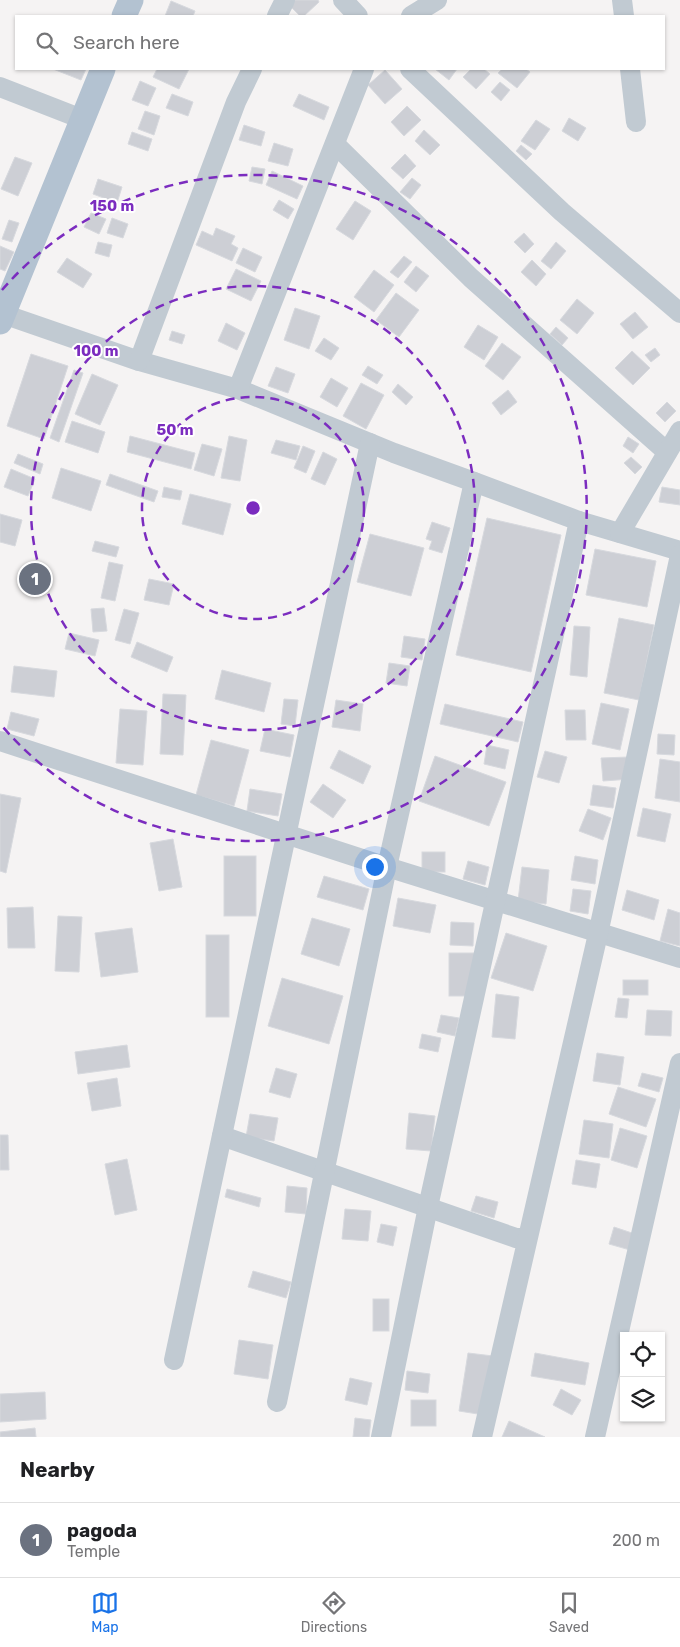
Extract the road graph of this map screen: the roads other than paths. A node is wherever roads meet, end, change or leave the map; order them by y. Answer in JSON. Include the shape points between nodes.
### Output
{"nodes":[{"id":1,"x":131,"y":0,"type":"edge"},
{"id":2,"x":285,"y":0,"type":"edge"},
{"id":3,"x":343,"y":0,"type":"edge"},
{"id":4,"x":437,"y":0,"type":"edge"},
{"id":5,"x":622,"y":0,"type":"edge"},
{"id":6,"x":124,"y":15,"type":"edge"},
{"id":7,"x":278,"y":15,"type":"edge"},
{"id":8,"x":357,"y":15,"type":"edge"},
{"id":9,"x":413,"y":15,"type":"edge"},
{"id":10,"x":624,"y":15,"type":"edge"},
{"id":11,"x":103,"y":70,"type":"edge"},
{"id":12,"x":252,"y":70,"type":"edge"},
{"id":13,"x":364,"y":70,"type":"edge"},
{"id":14,"x":411,"y":70,"type":"edge"},
{"id":15,"x":630,"y":70,"type":"edge"},
{"id":16,"x":0,"y":87,"type":"edge"},
{"id":17,"x":82,"y":119,"type":"junction"},
{"id":18,"x":636,"y":122,"type":"dead end"},
{"id":19,"x":335,"y":144,"type":"junction"},
{"id":20,"x":680,"y":313,"type":"edge"},
{"id":21,"x":1,"y":317,"type":"edge"},
{"id":22,"x":139,"y":361,"type":"junction"},
{"id":23,"x":238,"y":389,"type":"junction"},
{"id":24,"x":680,"y":431,"type":"edge"},
{"id":25,"x":370,"y":443,"type":"junction"},
{"id":26,"x":667,"y":452,"type":"junction"},
{"id":27,"x":474,"y":482,"type":"junction"},
{"id":28,"x":579,"y":521,"type":"junction"},
{"id":29,"x":620,"y":533,"type":"junction"},
{"id":30,"x":680,"y":553,"type":"edge"},
{"id":31,"x":0,"y":741,"type":"edge"},
{"id":32,"x":286,"y":835,"type":"junction"},
{"id":33,"x":387,"y":867,"type":"junction"},
{"id":34,"x":497,"y":900,"type":"junction"},
{"id":35,"x":598,"y":934,"type":"junction"},
{"id":36,"x":680,"y":958,"type":"edge"},
{"id":37,"x":680,"y":1063,"type":"edge"},
{"id":38,"x":222,"y":1136,"type":"junction"},
{"id":39,"x":324,"y":1171,"type":"junction"},
{"id":40,"x":428,"y":1207,"type":"junction"},
{"id":41,"x":526,"y":1238,"type":"junction"},
{"id":42,"x":174,"y":1360,"type":"dead end"},
{"id":43,"x":277,"y":1402,"type":"dead end"},
{"id":44,"x":381,"y":1437,"type":"edge"},
{"id":45,"x":482,"y":1437,"type":"edge"},
{"id":46,"x":595,"y":1437,"type":"edge"}],
"edges":[{"from":1,"to":6,"type":"main road"},
{"from":2,"to":7,"type":"street"},
{"from":3,"to":8,"type":"street"},
{"from":4,"to":9,"type":"street"},
{"from":5,"to":10,"type":"street"},
{"from":11,"to":17,"type":"main road"},
{"from":12,"to":22,"type":"street","via":[[236,102]]},
{"from":13,"to":19,"type":"street"},
{"from":14,"to":20,"type":"street","via":[[562,212]]},
{"from":15,"to":18,"type":"street"},
{"from":16,"to":17,"type":"street"},
{"from":17,"to":21,"type":"main road"},
{"from":19,"to":23,"type":"street"},
{"from":19,"to":26,"type":"street","via":[[471,278]]},
{"from":21,"to":22,"type":"street"},
{"from":22,"to":23,"type":"street"},
{"from":23,"to":25,"type":"street"},
{"from":24,"to":26,"type":"street"},
{"from":25,"to":27,"type":"street"},
{"from":25,"to":32,"type":"street"},
{"from":26,"to":29,"type":"street"},
{"from":27,"to":28,"type":"street"},
{"from":27,"to":33,"type":"street"},
{"from":28,"to":29,"type":"street"},
{"from":28,"to":34,"type":"street"},
{"from":29,"to":30,"type":"street"},
{"from":30,"to":35,"type":"street"},
{"from":31,"to":32,"type":"street"},
{"from":32,"to":33,"type":"street"},
{"from":32,"to":38,"type":"street"},
{"from":33,"to":34,"type":"street"},
{"from":33,"to":39,"type":"street"},
{"from":34,"to":35,"type":"street"},
{"from":34,"to":40,"type":"street"},
{"from":35,"to":36,"type":"street"},
{"from":35,"to":41,"type":"street"},
{"from":37,"to":46,"type":"street"},
{"from":38,"to":39,"type":"street"},
{"from":38,"to":42,"type":"street"},
{"from":39,"to":40,"type":"street"},
{"from":39,"to":43,"type":"street"},
{"from":40,"to":41,"type":"street","via":[[516,1238]]},
{"from":40,"to":44,"type":"street"},
{"from":41,"to":45,"type":"street"}]}
